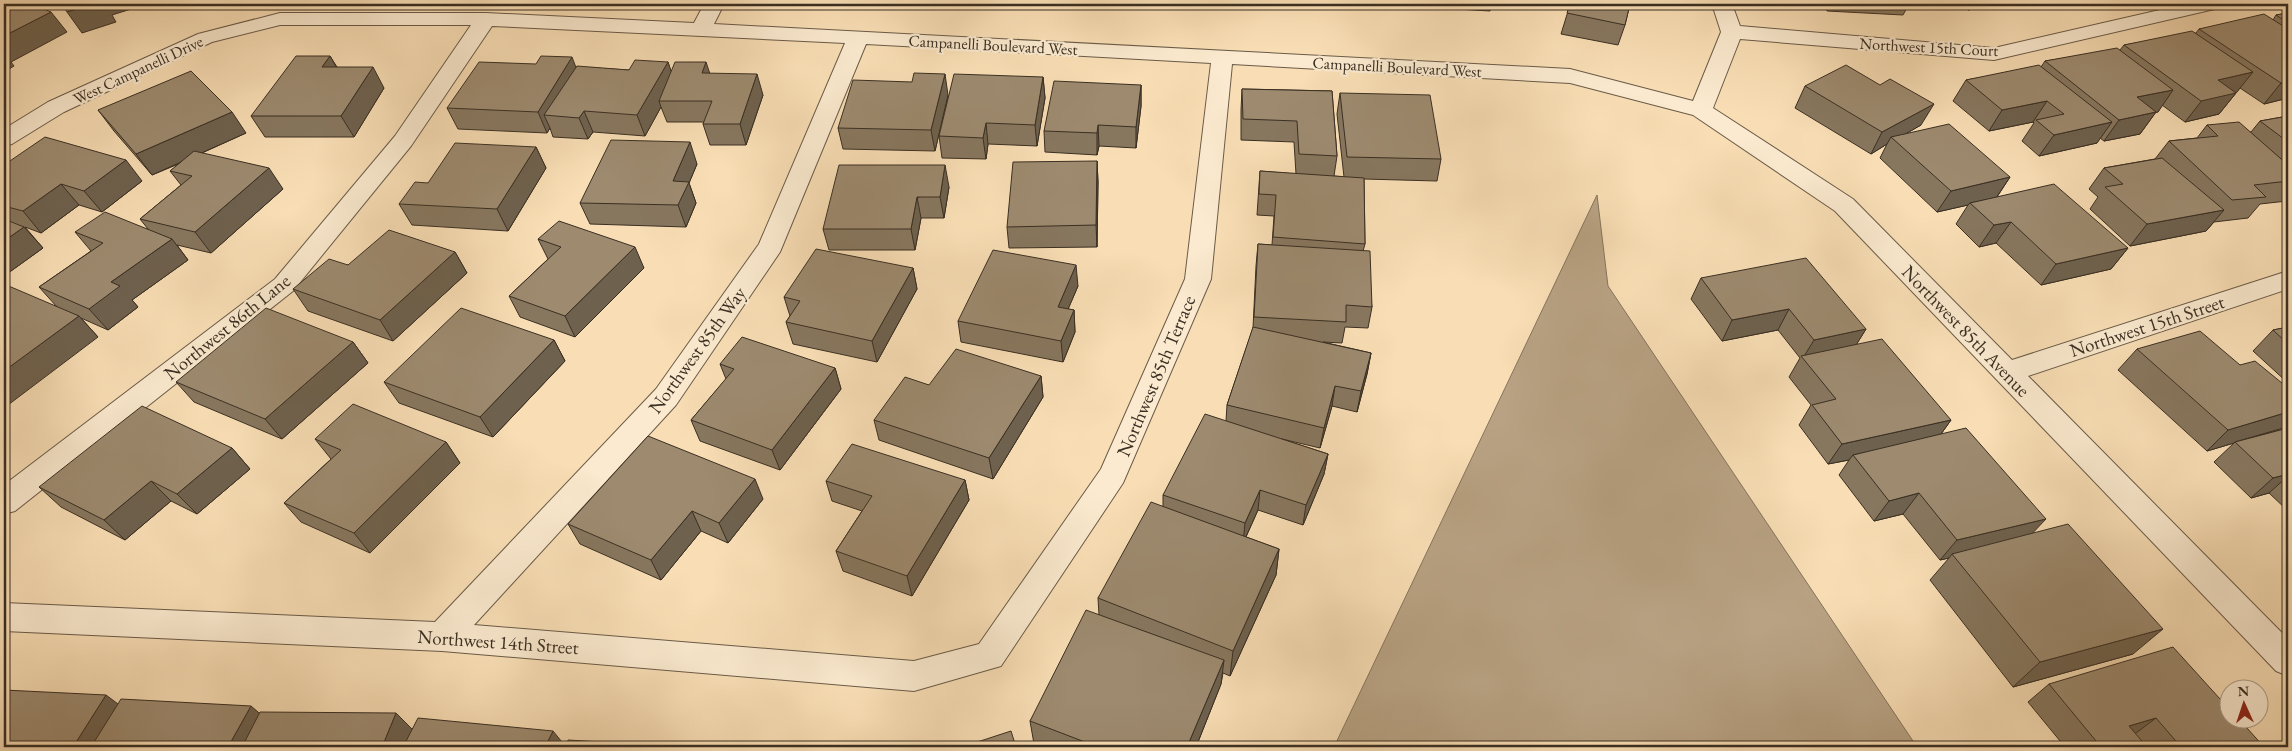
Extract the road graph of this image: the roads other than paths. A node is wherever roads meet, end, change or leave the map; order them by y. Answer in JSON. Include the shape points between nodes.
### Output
{"nodes":[{"id":1,"x":714,"y":4,"type":"edge"},
{"id":2,"x":1722,"y":4,"type":"edge"},
{"id":3,"x":2212,"y":4,"type":"edge"},
{"id":4,"x":280,"y":19,"type":"joint"},
{"id":5,"x":486,"y":20,"type":"junction"},
{"id":6,"x":701,"y":29,"type":"junction"},
{"id":7,"x":1732,"y":32,"type":"junction"},
{"id":8,"x":858,"y":36,"type":"junction"},
{"id":9,"x":1222,"y":58,"type":"junction"},
{"id":10,"x":1701,"y":110,"type":"junction"},
{"id":11,"x":4,"y":139,"type":"edge"},
{"id":12,"x":2288,"y":280,"type":"edge"},
{"id":13,"x":2006,"y":373,"type":"junction"},
{"id":14,"x":4,"y":502,"type":"edge"},
{"id":15,"x":4,"y":617,"type":"edge"},
{"id":16,"x":442,"y":637,"type":"junction"},
{"id":17,"x":989,"y":656,"type":"joint"},
{"id":18,"x":2288,"y":660,"type":"edge"}],
"edges":[{"from":1,"to":6,"type":"street"},
{"from":2,"to":7,"type":"street"},
{"from":3,"to":7,"type":"street","name":"Northwest 15th Court","via":[[1994,54]]},
{"from":4,"to":5,"type":"street","name":"Campanelli Boulevard West"},
{"from":4,"to":11,"type":"street","name":"West Campanelli Drive","via":[[205,38],[56,107]]},
{"from":5,"to":6,"type":"street","name":"Campanelli Boulevard West"},
{"from":5,"to":14,"type":"street","name":"Northwest 86th Lane","via":[[403,141],[284,285]]},
{"from":6,"to":8,"type":"street","name":"Campanelli Boulevard West"},
{"from":7,"to":10,"type":"street"},
{"from":8,"to":9,"type":"street","name":"Campanelli Boulevard West"},
{"from":8,"to":16,"type":"street","name":"Northwest 85th Way","via":[[771,246],[755,270],[666,397]]},
{"from":9,"to":10,"type":"street","name":"Campanelli Boulevard West","via":[[1570,76]]},
{"from":9,"to":17,"type":"street","name":"Northwest 85th Terrace","via":[[1198,279],[1113,475]]},
{"from":10,"to":13,"type":"street","name":"Northwest 85th Avenue","via":[[1844,205]]},
{"from":12,"to":13,"type":"street","name":"Northwest 15th Street"},
{"from":13,"to":18,"type":"street","name":"Northwest 85th Avenue"},
{"from":15,"to":16,"type":"street","name":"Northwest 14th Street"},
{"from":16,"to":17,"type":"street","name":"Northwest 14th Street","via":[[914,676]]}]}
